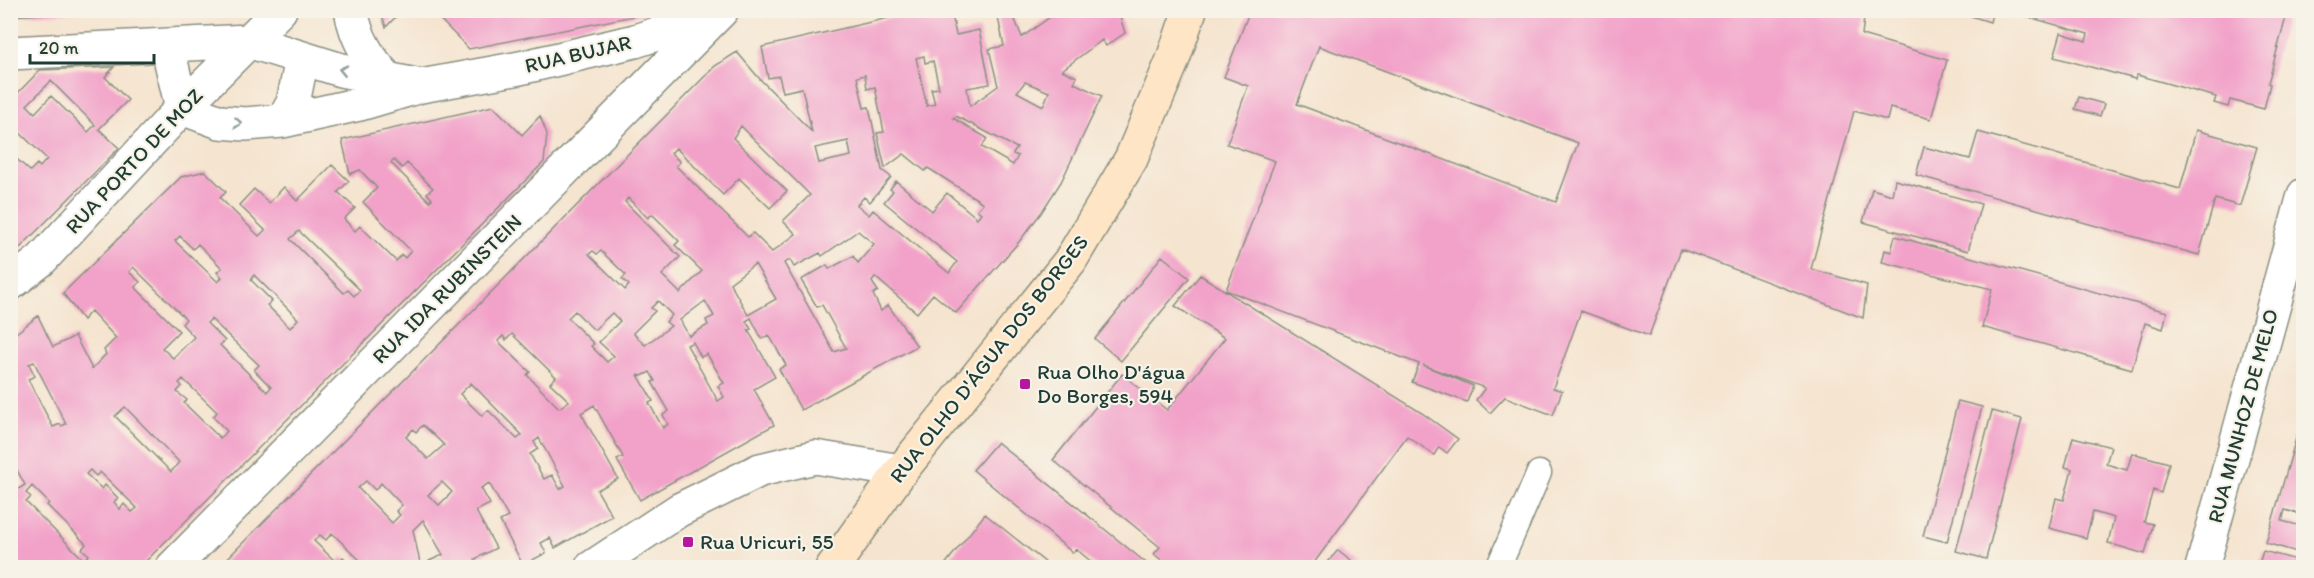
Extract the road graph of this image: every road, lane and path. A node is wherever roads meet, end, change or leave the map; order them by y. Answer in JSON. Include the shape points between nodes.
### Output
{"nodes":[{"id":1,"x":280,"y":10,"type":"edge"},
{"id":2,"x":351,"y":10,"type":"edge"},
{"id":3,"x":1190,"y":10,"type":"edge"},
{"id":4,"x":725,"y":11,"type":"edge"},
{"id":5,"x":248,"y":41,"type":"junction"},
{"id":6,"x":167,"y":45,"type":"junction"},
{"id":7,"x":10,"y":53,"type":"edge"},
{"id":8,"x":302,"y":59,"type":"junction"},
{"id":9,"x":388,"y":79,"type":"junction"},
{"id":10,"x":420,"y":86,"type":"junction"},
{"id":11,"x":182,"y":108,"type":"junction"},
{"id":12,"x":283,"y":121,"type":"junction"},
{"id":13,"x":2304,"y":195,"type":"edge"},
{"id":14,"x":10,"y":284,"type":"edge"},
{"id":15,"x":901,"y":471,"type":"junction"},
{"id":16,"x":1539,"y":472,"type":"dead end"},
{"id":17,"x":172,"y":567,"type":"edge"},
{"id":18,"x":591,"y":567,"type":"edge"},
{"id":19,"x":832,"y":567,"type":"edge"},
{"id":20,"x":1498,"y":567,"type":"edge"},
{"id":21,"x":2202,"y":567,"type":"edge"}],
"edges":[{"from":1,"to":5,"type":"street","name":"RUA PORTO DE MOZ"},
{"from":2,"to":9,"type":"street","via":[[361,44]]},
{"from":3,"to":15,"type":"main road","name":"RUA OLHO D'ÁGUA DOS BORGES","via":[[1131,159],[1070,261]]},
{"from":4,"to":10,"type":"street","name":"RUA BUJAR","via":[[635,42],[520,69]]},
{"from":4,"to":17,"type":"street","name":"RUA IDA RUBINSTEIN"},
{"from":5,"to":6,"type":"street"},
{"from":5,"to":8,"type":"street","name":"RUA BUJAR"},
{"from":5,"to":11,"type":"street","name":"RUA PORTO DE MOZ"},
{"from":6,"to":7,"type":"street"},
{"from":6,"to":11,"type":"street"},
{"from":9,"to":8,"type":"street","name":"RUA BUJAR","one_way":true},
{"from":8,"to":12,"type":"street","via":[[293,103]]},
{"from":9,"to":10,"type":"street","name":"RUA BUJAR"},
{"from":10,"to":12,"type":"street","name":"RUA BUJAR"},
{"from":11,"to":12,"type":"street","name":"RUA BUJAR","one_way":true,"via":[[220,122]]},
{"from":11,"to":14,"type":"street","name":"RUA PORTO DE MOZ","via":[[41,261]]},
{"from":13,"to":21,"type":"street","name":"RUA MUNHOZ DE MELO"},
{"from":15,"to":18,"type":"street","via":[[815,457],[760,470],[679,510]]},
{"from":15,"to":19,"type":"main road","name":"RUA OLHO D'ÁGUA DOS BORGES"},
{"from":16,"to":20,"type":"lane"}]}
